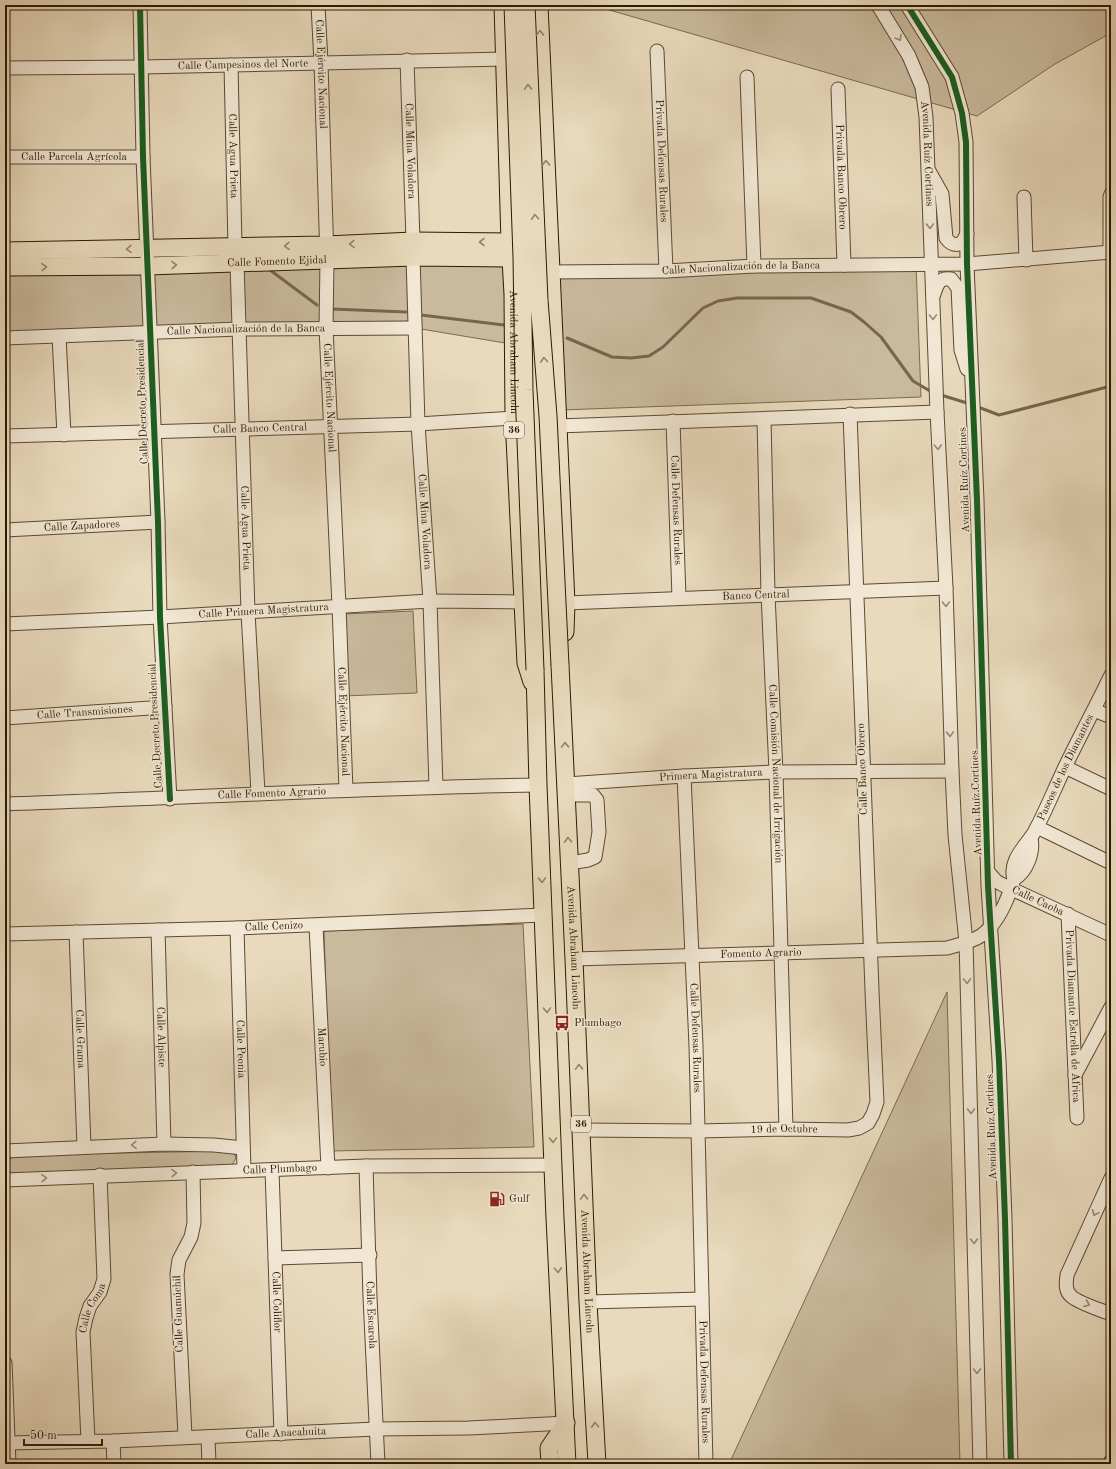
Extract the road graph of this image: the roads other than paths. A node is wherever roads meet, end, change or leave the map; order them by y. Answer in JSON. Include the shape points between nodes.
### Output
{"nodes":[{"id":1,"x":140,"y":5,"type":"edge"},
{"id":2,"x":318,"y":5,"type":"edge"},
{"id":3,"x":503,"y":5,"type":"edge"},
{"id":4,"x":513,"y":5,"type":"edge"},
{"id":5,"x":526,"y":5,"type":"edge"},
{"id":6,"x":539,"y":5,"type":"edge"},
{"id":7,"x":878,"y":5,"type":"edge"},
{"id":8,"x":907,"y":5,"type":"edge"},
{"id":9,"x":657,"y":51,"type":"dead end"},
{"id":10,"x":504,"y":59,"type":"junction"},
{"id":11,"x":407,"y":60,"type":"junction"},
{"id":12,"x":321,"y":63,"type":"junction"},
{"id":13,"x":231,"y":65,"type":"junction"},
{"id":14,"x":142,"y":67,"type":"junction"},
{"id":15,"x":5,"y":68,"type":"edge"},
{"id":16,"x":747,"y":77,"type":"dead end"},
{"id":17,"x":838,"y":89,"type":"dead end"},
{"id":18,"x":5,"y":157,"type":"edge"},
{"id":19,"x":143,"y":157,"type":"junction"},
{"id":20,"x":928,"y":169,"type":"junction"},
{"id":21,"x":1111,"y":194,"type":"edge"},
{"id":22,"x":1024,"y":198,"type":"dead end"},
{"id":23,"x":967,"y":234,"type":"junction"},
{"id":24,"x":549,"y":241,"type":"junction"},
{"id":25,"x":413,"y":249,"type":"junction"},
{"id":26,"x":511,"y":250,"type":"junction"},
{"id":27,"x":5,"y":251,"type":"edge"},
{"id":28,"x":326,"y":252,"type":"junction"},
{"id":29,"x":1110,"y":252,"type":"edge"},
{"id":30,"x":236,"y":255,"type":"junction"},
{"id":31,"x":148,"y":257,"type":"junction"},
{"id":32,"x":1026,"y":260,"type":"junction"},
{"id":33,"x":844,"y":264,"type":"junction"},
{"id":34,"x":931,"y":264,"type":"junction"},
{"id":35,"x":968,"y":264,"type":"junction"},
{"id":36,"x":550,"y":265,"type":"junction"},
{"id":37,"x":754,"y":266,"type":"junction"},
{"id":38,"x":5,"y":267,"type":"edge"},
{"id":39,"x":666,"y":271,"type":"junction"},
{"id":40,"x":513,"y":294,"type":"junction"},
{"id":41,"x":552,"y":294,"type":"junction"},
{"id":42,"x":933,"y":298,"type":"junction"},
{"id":43,"x":326,"y":328,"type":"junction"},
{"id":44,"x":415,"y":328,"type":"junction"},
{"id":45,"x":239,"y":329,"type":"junction"},
{"id":46,"x":150,"y":332,"type":"junction"},
{"id":47,"x":59,"y":336,"type":"junction"},
{"id":48,"x":5,"y":338,"type":"edge"},
{"id":49,"x":972,"y":382,"type":"junction"},
{"id":50,"x":937,"y":412,"type":"junction"},
{"id":51,"x":850,"y":414,"type":"junction"},
{"id":52,"x":514,"y":418,"type":"junction"},
{"id":53,"x":764,"y":419,"type":"junction"},
{"id":54,"x":673,"y":421,"type":"junction"},
{"id":55,"x":418,"y":424,"type":"junction"},
{"id":56,"x":330,"y":426,"type":"junction"},
{"id":57,"x":558,"y":426,"type":"junction"},
{"id":58,"x":241,"y":429,"type":"junction"},
{"id":59,"x":154,"y":431,"type":"junction"},
{"id":60,"x":64,"y":435,"type":"junction"},
{"id":61,"x":5,"y":436,"type":"edge"},
{"id":62,"x":158,"y":522,"type":"junction"},
{"id":63,"x":5,"y":530,"type":"edge"},
{"id":64,"x":946,"y":588,"type":"junction"},
{"id":65,"x":858,"y":590,"type":"junction"},
{"id":66,"x":768,"y":594,"type":"junction"},
{"id":67,"x":679,"y":598,"type":"junction"},
{"id":68,"x":430,"y":601,"type":"junction"},
{"id":69,"x":522,"y":602,"type":"junction"},
{"id":70,"x":566,"y":603,"type":"junction"},
{"id":71,"x":339,"y":606,"type":"junction"},
{"id":72,"x":248,"y":612,"type":"junction"},
{"id":73,"x":160,"y":617,"type":"junction"},
{"id":74,"x":5,"y":624,"type":"edge"},
{"id":75,"x":1111,"y":675,"type":"edge"},
{"id":76,"x":562,"y":696,"type":"junction"},
{"id":77,"x":536,"y":698,"type":"junction"},
{"id":78,"x":165,"y":707,"type":"junction"},
{"id":79,"x":1094,"y":710,"type":"junction"},
{"id":80,"x":1111,"y":717,"type":"edge"},
{"id":81,"x":5,"y":718,"type":"edge"},
{"id":82,"x":1065,"y":767,"type":"junction"},
{"id":83,"x":863,"y":771,"type":"junction"},
{"id":84,"x":952,"y":771,"type":"junction"},
{"id":85,"x":776,"y":772,"type":"junction"},
{"id":86,"x":684,"y":776,"type":"junction"},
{"id":87,"x":538,"y":785,"type":"junction"},
{"id":88,"x":436,"y":787,"type":"junction"},
{"id":89,"x":1111,"y":789,"type":"edge"},
{"id":90,"x":346,"y":790,"type":"junction"},
{"id":91,"x":566,"y":790,"type":"junction"},
{"id":92,"x":258,"y":793,"type":"junction"},
{"id":93,"x":170,"y":799,"type":"junction"},
{"id":94,"x":5,"y":804,"type":"edge"},
{"id":95,"x":1034,"y":833,"type":"junction"},
{"id":96,"x":570,"y":863,"type":"junction"},
{"id":97,"x":1111,"y":863,"type":"edge"},
{"id":98,"x":989,"y":873,"type":"junction"},
{"id":99,"x":1013,"y":884,"type":"junction"},
{"id":100,"x":1068,"y":914,"type":"junction"},
{"id":101,"x":543,"y":915,"type":"junction"},
{"id":102,"x":992,"y":924,"type":"junction"},
{"id":103,"x":316,"y":926,"type":"junction"},
{"id":104,"x":236,"y":928,"type":"junction"},
{"id":105,"x":158,"y":930,"type":"junction"},
{"id":106,"x":76,"y":932,"type":"junction"},
{"id":107,"x":5,"y":934,"type":"edge"},
{"id":108,"x":1111,"y":935,"type":"edge"},
{"id":109,"x":966,"y":942,"type":"junction"},
{"id":110,"x":870,"y":951,"type":"junction"},
{"id":111,"x":780,"y":953,"type":"junction"},
{"id":112,"x":692,"y":956,"type":"junction"},
{"id":113,"x":574,"y":959,"type":"junction"},
{"id":114,"x":1111,"y":1008,"type":"edge"},
{"id":115,"x":1075,"y":1075,"type":"junction"},
{"id":116,"x":1077,"y":1118,"type":"dead end"},
{"id":117,"x":868,"y":1123,"type":"joint"},
{"id":118,"x":786,"y":1128,"type":"junction"},
{"id":119,"x":581,"y":1130,"type":"junction"},
{"id":120,"x":698,"y":1131,"type":"junction"},
{"id":121,"x":164,"y":1144,"type":"junction"},
{"id":122,"x":84,"y":1147,"type":"junction"},
{"id":123,"x":243,"y":1148,"type":"junction"},
{"id":124,"x":5,"y":1151,"type":"edge"},
{"id":125,"x":554,"y":1165,"type":"junction"},
{"id":126,"x":366,"y":1166,"type":"junction"},
{"id":127,"x":328,"y":1168,"type":"junction"},
{"id":128,"x":244,"y":1170,"type":"junction"},
{"id":129,"x":272,"y":1170,"type":"junction"},
{"id":130,"x":193,"y":1172,"type":"junction"},
{"id":131,"x":100,"y":1175,"type":"junction"},
{"id":132,"x":1111,"y":1178,"type":"edge"},
{"id":133,"x":5,"y":1180,"type":"edge"},
{"id":134,"x":370,"y":1254,"type":"junction"},
{"id":135,"x":275,"y":1258,"type":"junction"},
{"id":136,"x":702,"y":1299,"type":"junction"},
{"id":137,"x":588,"y":1302,"type":"junction"},
{"id":138,"x":1111,"y":1314,"type":"edge"},
{"id":139,"x":5,"y":1363,"type":"edge"},
{"id":140,"x":566,"y":1423,"type":"junction"},
{"id":141,"x":376,"y":1429,"type":"junction"},
{"id":142,"x":281,"y":1434,"type":"junction"},
{"id":143,"x":185,"y":1436,"type":"junction"},
{"id":144,"x":208,"y":1437,"type":"junction"},
{"id":145,"x":88,"y":1441,"type":"junction"},
{"id":146,"x":113,"y":1441,"type":"junction"},
{"id":147,"x":7,"y":1443,"type":"edge"},
{"id":148,"x":1111,"y":1461,"type":"edge"},
{"id":149,"x":9,"y":1464,"type":"edge"},
{"id":150,"x":114,"y":1464,"type":"edge"},
{"id":151,"x":209,"y":1464,"type":"edge"},
{"id":152,"x":378,"y":1464,"type":"edge"},
{"id":153,"x":550,"y":1464,"type":"edge"},
{"id":154,"x":568,"y":1464,"type":"edge"},
{"id":155,"x":597,"y":1464,"type":"edge"},
{"id":156,"x":706,"y":1464,"type":"edge"},
{"id":157,"x":980,"y":1464,"type":"edge"},
{"id":158,"x":1011,"y":1464,"type":"edge"},
{"id":159,"x":1110,"y":1464,"type":"edge"}],
"edges":[{"from":1,"to":14,"type":"street","name":"Calle Decreto Presidencial"},
{"from":2,"to":12,"type":"street","name":"Calle Ejército Nacional"},
{"from":3,"to":10,"type":"main road","name":"Avenida Abraham Lincoln","number":"36"},
{"from":4,"to":77,"type":"main road","number":"36","bridge":true,"via":[[524,397]]},
{"from":76,"to":5,"type":"main road","name":"Avenida Abraham Lincoln","number":"36","one_way":true,"bridge":true,"via":[[548,416],[539,300]]},
{"from":24,"to":6,"type":"main road","name":"Avenida Abraham Lincoln","number":"36","one_way":true},
{"from":7,"to":20,"type":"street","name":"Avenida Ruíz Cortines","one_way":true,"via":[[909,56],[922,87]]},
{"from":8,"to":23,"type":"street","name":"Avenida Ruíz Cortines","via":[[952,77],[962,113],[966,142]]},
{"from":9,"to":39,"type":"street","name":"Privada Defensas Rurales"},
{"from":10,"to":11,"type":"street","name":"Calle Campesinos del Norte"},
{"from":10,"to":26,"type":"main road","name":"Avenida Abraham Lincoln","number":"36"},
{"from":11,"to":12,"type":"street","name":"Calle Campesinos del Norte"},
{"from":11,"to":25,"type":"street","name":"Calle Mina Voladora"},
{"from":12,"to":13,"type":"street","name":"Calle Campesinos del Norte"},
{"from":12,"to":28,"type":"street","name":"Calle Ejército Nacional"},
{"from":13,"to":14,"type":"street","name":"Calle Campesinos del Norte"},
{"from":13,"to":30,"type":"street","name":"Calle Agua Prieta"},
{"from":14,"to":15,"type":"street","name":"Calle Campesinos del Norte"},
{"from":14,"to":19,"type":"street","name":"Calle Decreto Presidencial"},
{"from":16,"to":37,"type":"street"},
{"from":17,"to":33,"type":"street","name":"Privada Banco Obrero"},
{"from":18,"to":19,"type":"street","name":"Calle Parcela Agrícola"},
{"from":19,"to":31,"type":"street","name":"Calle Decreto Presidencial"},
{"from":20,"to":23,"type":"street","via":[[942,194],[946,238],[953,245],[957,245],[962,243]]},
{"from":20,"to":34,"type":"street","name":"Avenida Ruíz Cortines","one_way":true},
{"from":21,"to":29,"type":"street"},
{"from":22,"to":32,"type":"street"},
{"from":23,"to":35,"type":"street","name":"Avenida Ruíz Cortines"},
{"from":24,"to":26,"type":"main road","name":"Calle Fomento Ejidal"},
{"from":24,"to":36,"type":"main road","name":"Avenida Abraham Lincoln","number":"36"},
{"from":25,"to":26,"type":"main road","name":"Calle Fomento Ejidal"},
{"from":25,"to":28,"type":"main road","name":"Calle Fomento Ejidal"},
{"from":25,"to":44,"type":"street","name":"Calle Mina Voladora"},
{"from":26,"to":36,"type":"main road","name":"Calle Fomento Ejidal"},
{"from":26,"to":40,"type":"main road","name":"Avenida Abraham Lincoln","number":"36"},
{"from":31,"to":27,"type":"main road","name":"Calle Fomento Ejidal","one_way":true},
{"from":28,"to":30,"type":"main road","name":"Calle Fomento Ejidal"},
{"from":28,"to":43,"type":"street","name":"Calle Ejército Nacional"},
{"from":29,"to":32,"type":"street","name":"Calle Nacionalización de la Banca"},
{"from":30,"to":31,"type":"main road","name":"Calle Fomento Ejidal"},
{"from":30,"to":45,"type":"street","name":"Calle Agua Prieta"},
{"from":38,"to":31,"type":"main road","name":"Calle Fomento Ejidal","one_way":true},
{"from":31,"to":46,"type":"street","name":"Calle Decreto Presidencial"},
{"from":32,"to":35,"type":"street","name":"Calle Nacionalización de la Banca"},
{"from":33,"to":34,"type":"street","name":"Calle Nacionalización de la Banca"},
{"from":33,"to":37,"type":"street","name":"Calle Nacionalización de la Banca"},
{"from":34,"to":35,"type":"street","name":"Calle Nacionalización de la Banca"},
{"from":34,"to":42,"type":"street","name":"Avenida Ruíz Cortines"},
{"from":35,"to":49,"type":"street","name":"Avenida Ruíz Cortines"},
{"from":36,"to":39,"type":"street","name":"Calle Nacionalización de la Banca"},
{"from":36,"to":41,"type":"main road","name":"Avenida Abraham Lincoln","number":"36"},
{"from":37,"to":39,"type":"street","name":"Calle Nacionalización de la Banca"},
{"from":40,"to":41,"type":"main road","via":[[517,288],[530,282],[540,284]]},
{"from":40,"to":52,"type":"main road","name":"Avenida Abraham Lincoln","number":"36"},
{"from":41,"to":57,"type":"main road","name":"Avenida Abraham Lincoln","number":"36"},
{"from":42,"to":49,"type":"street","via":[[940,280],[951,279],[958,288],[961,350]]},
{"from":42,"to":50,"type":"street","name":"Avenida Ruíz Cortines","one_way":true},
{"from":43,"to":44,"type":"street","name":"Calle Nacionalización de la Banca"},
{"from":43,"to":45,"type":"street","name":"Calle Nacionalización de la Banca"},
{"from":43,"to":56,"type":"street","name":"Calle Ejército Nacional"},
{"from":44,"to":55,"type":"street","name":"Calle Mina Voladora"},
{"from":45,"to":46,"type":"street","name":"Calle Nacionalización de la Banca"},
{"from":45,"to":58,"type":"street","name":"Calle Agua Prieta"},
{"from":46,"to":47,"type":"street","name":"Calle Nacionalización de la Banca"},
{"from":46,"to":59,"type":"street","name":"Calle Decreto Presidencial"},
{"from":47,"to":48,"type":"street","name":"Calle Nacionalización de la Banca"},
{"from":47,"to":60,"type":"street"},
{"from":49,"to":98,"type":"street","name":"Avenida Ruíz Cortines"},
{"from":50,"to":51,"type":"street"},
{"from":50,"to":64,"type":"street","name":"Avenida Ruíz Cortines","one_way":true},
{"from":51,"to":53,"type":"street"},
{"from":51,"to":65,"type":"street","name":"Calle Banco Obrero"},
{"from":52,"to":55,"type":"street","name":"Calle Banco Central"},
{"from":52,"to":69,"type":"main road","name":"Avenida Abraham Lincoln","number":"36"},
{"from":53,"to":54,"type":"street"},
{"from":53,"to":66,"type":"street","name":"Calle Comisión Nacional de Irrigación"},
{"from":54,"to":57,"type":"street"},
{"from":54,"to":67,"type":"street","name":"Calle Defensas Rurales"},
{"from":55,"to":56,"type":"street","name":"Calle Banco Central"},
{"from":55,"to":68,"type":"street","name":"Calle Mina Voladora"},
{"from":56,"to":58,"type":"street","name":"Calle Banco Central"},
{"from":56,"to":71,"type":"street","name":"Calle Ejército Nacional"},
{"from":57,"to":70,"type":"main road","name":"Avenida Abraham Lincoln","number":"36"},
{"from":58,"to":59,"type":"street","name":"Calle Banco Central"},
{"from":58,"to":72,"type":"street","name":"Calle Agua Prieta"},
{"from":59,"to":60,"type":"street","name":"Calle Banco Central"},
{"from":59,"to":62,"type":"street","name":"Calle Decreto Presidencial"},
{"from":60,"to":61,"type":"street","name":"Calle Banco Central"},
{"from":62,"to":63,"type":"street","name":"Calle Zapadores"},
{"from":62,"to":73,"type":"street","name":"Calle Decreto Presidencial"},
{"from":64,"to":65,"type":"street","name":"Banco Central"},
{"from":64,"to":84,"type":"street","name":"Avenida Ruíz Cortines","one_way":true},
{"from":65,"to":66,"type":"street","name":"Banco Central"},
{"from":65,"to":83,"type":"street","name":"Calle Banco Obrero"},
{"from":66,"to":67,"type":"street","name":"Banco Central"},
{"from":66,"to":85,"type":"street","name":"Calle Comisión Nacional de Irrigación"},
{"from":67,"to":70,"type":"street","name":"Banco Central"},
{"from":68,"to":69,"type":"street","name":"Calle Primera Magistratura"},
{"from":68,"to":71,"type":"street","name":"Calle Primera Magistratura"},
{"from":68,"to":88,"type":"street","name":"Calle Mina Voladora"},
{"from":69,"to":77,"type":"main road","name":"Avenida Abraham Lincoln","number":"36","via":[[526,663]]},
{"from":70,"to":76,"type":"main road","name":"Avenida Abraham Lincoln","number":"36"},
{"from":71,"to":72,"type":"street","name":"Calle Primera Magistratura"},
{"from":71,"to":90,"type":"street","name":"Calle Ejército Nacional"},
{"from":72,"to":73,"type":"street","name":"Calle Primera Magistratura"},
{"from":72,"to":92,"type":"street","name":"Calle Agua Prieta"},
{"from":73,"to":74,"type":"street","name":"Calle Primera Magistratura"},
{"from":73,"to":78,"type":"street","name":"Calle Decreto Presidencial"},
{"from":75,"to":79,"type":"street","name":"Paseos de los Diamantes"},
{"from":91,"to":76,"type":"main road","name":"Avenida Abraham Lincoln","number":"36","one_way":true},
{"from":77,"to":87,"type":"main road","number":"36"},
{"from":78,"to":81,"type":"street","name":"Calle Transmisiones"},
{"from":78,"to":93,"type":"street","name":"Calle Decreto Presidencial"},
{"from":79,"to":80,"type":"street"},
{"from":79,"to":82,"type":"street","name":"Paseos de los Diamantes"},
{"from":82,"to":89,"type":"street"},
{"from":82,"to":95,"type":"street","name":"Paseos de los Diamantes"},
{"from":83,"to":84,"type":"street","name":"Primera Magistratura"},
{"from":83,"to":85,"type":"street","name":"Primera Magistratura"},
{"from":83,"to":110,"type":"street","name":"Calle Banco Obrero"},
{"from":84,"to":109,"type":"street","name":"Avenida Ruíz Cortines","via":[[955,835]]},
{"from":85,"to":86,"type":"street","name":"Primera Magistratura"},
{"from":85,"to":111,"type":"street","name":"Calle Comisión Nacional de Irrigación"},
{"from":86,"to":91,"type":"street","name":"Primera Magistratura"},
{"from":86,"to":112,"type":"street","name":"Calle Defensas Rurales"},
{"from":87,"to":88,"type":"street","name":"Calle Fomento Agrario"},
{"from":87,"to":101,"type":"main road","number":"36","one_way":true},
{"from":88,"to":90,"type":"street","name":"Calle Fomento Agrario"},
{"from":90,"to":92,"type":"street","name":"Calle Fomento Agrario"},
{"from":96,"to":91,"type":"main road","name":"Avenida Abraham Lincoln","number":"36","one_way":true},
{"from":91,"to":96,"type":"street","via":[[593,795],[597,800],[599,832],[595,857]]},
{"from":92,"to":93,"type":"street","name":"Calle Fomento Agrario"},
{"from":93,"to":94,"type":"street","name":"Calle Fomento Agrario"},
{"from":95,"to":97,"type":"street"},
{"from":95,"to":99,"type":"street","name":"Paseos de los Diamantes","via":[[1016,861],[1012,873]]},
{"from":96,"to":113,"type":"main road","name":"Avenida Abraham Lincoln","number":"36"},
{"from":98,"to":99,"type":"street","name":"Calle Caoba","via":[[996,881]]},
{"from":98,"to":102,"type":"street","name":"Avenida Ruíz Cortines"},
{"from":99,"to":100,"type":"street","name":"Calle Caoba"},
{"from":99,"to":102,"type":"street","name":"Paseos de los Diamantes"},
{"from":100,"to":108,"type":"street","name":"Calle Caoba"},
{"from":100,"to":115,"type":"street","name":"Privada Diamante Estrella de África"},
{"from":101,"to":103,"type":"street","name":"Calle Cenizo"},
{"from":101,"to":125,"type":"main road","number":"36","one_way":true},
{"from":102,"to":109,"type":"street","name":"Fomento Agrario","via":[[982,935]]},
{"from":102,"to":158,"type":"street","name":"Avenida Ruíz Cortines","via":[[1005,1227]]},
{"from":103,"to":104,"type":"street","name":"Calle Cenizo"},
{"from":103,"to":127,"type":"street","name":"Marubio"},
{"from":104,"to":105,"type":"street","name":"Calle Cenizo"},
{"from":104,"to":123,"type":"street","name":"Calle Peonia"},
{"from":105,"to":106,"type":"street","name":"Calle Cenizo"},
{"from":105,"to":121,"type":"street","name":"Calle Alpiste"},
{"from":106,"to":107,"type":"street","name":"Calle Cenizo"},
{"from":106,"to":122,"type":"street","name":"Calle Grama"},
{"from":109,"to":110,"type":"street","name":"Fomento Agrario","via":[[947,948]]},
{"from":109,"to":157,"type":"street","name":"Avenida Ruíz Cortines","one_way":true},
{"from":110,"to":111,"type":"street","name":"Fomento Agrario"},
{"from":110,"to":117,"type":"street","name":"Calle Banco Obrero","via":[[876,1102]]},
{"from":111,"to":112,"type":"street","name":"Fomento Agrario"},
{"from":111,"to":118,"type":"street","name":"Calle Comisión Nacional de Irrigación"},
{"from":112,"to":113,"type":"street","name":"Fomento Agrario"},
{"from":112,"to":120,"type":"street","name":"Calle Defensas Rurales"},
{"from":119,"to":113,"type":"main road","name":"Avenida Abraham Lincoln","number":"36","one_way":true},
{"from":114,"to":115,"type":"street"},
{"from":115,"to":116,"type":"street","name":"Privada Diamante Estrella de África"},
{"from":117,"to":118,"type":"street","name":"19 de Octubre","via":[[848,1130]]},
{"from":118,"to":120,"type":"street","name":"19 de Octubre"},
{"from":119,"to":120,"type":"street","name":"19 de Octubre"},
{"from":137,"to":119,"type":"main road","name":"Avenida Abraham Lincoln","number":"36","one_way":true},
{"from":120,"to":136,"type":"street","name":"Calle Defensas Rurales"},
{"from":121,"to":122,"type":"street","name":"Calle Plumbago","one_way":true},
{"from":121,"to":123,"type":"street","name":"Calle Plumbago"},
{"from":122,"to":124,"type":"street","name":"Calle Plumbago"},
{"from":123,"to":128,"type":"street","name":"Calle Peonia"},
{"from":125,"to":126,"type":"street","name":"Calle Plumbago"},
{"from":125,"to":140,"type":"main road","number":"36","one_way":true},
{"from":126,"to":127,"type":"street","name":"Calle Plumbago"},
{"from":126,"to":134,"type":"street","name":"Calle Escarola"},
{"from":127,"to":129,"type":"street","name":"Calle Plumbago"},
{"from":128,"to":129,"type":"street","name":"Calle Plumbago"},
{"from":128,"to":130,"type":"street","name":"Calle Plumbago"},
{"from":129,"to":135,"type":"street","name":"Calle Coliflor"},
{"from":131,"to":130,"type":"street","name":"Calle Plumbago","one_way":true},
{"from":130,"to":143,"type":"street","name":"Calle Guamúchil","via":[[194,1223],[191,1237],[179,1260],[177,1274]]},
{"from":133,"to":131,"type":"street","name":"Calle Plumbago","one_way":true},
{"from":131,"to":145,"type":"street","name":"Calle Coma","via":[[104,1279],[100,1292],[90,1306],[83,1332]]},
{"from":132,"to":138,"type":"street","one_way":true,"via":[[1067,1275],[1066,1283],[1070,1296]]},
{"from":134,"to":135,"type":"street"},
{"from":134,"to":141,"type":"street","name":"Calle Escarola"},
{"from":135,"to":142,"type":"street","name":"Calle Coliflor"},
{"from":136,"to":137,"type":"street"},
{"from":136,"to":156,"type":"street","name":"Privada Defensas Rurales"},
{"from":155,"to":137,"type":"main road","name":"Avenida Abraham Lincoln","number":"36","one_way":true},
{"from":139,"to":147,"type":"street"},
{"from":140,"to":141,"type":"street","name":"Calle Anacahuita"},
{"from":140,"to":153,"type":"main road","via":[[549,1448]]},
{"from":140,"to":154,"type":"main road","number":"36"},
{"from":141,"to":142,"type":"street","name":"Calle Anacahuita"},
{"from":141,"to":152,"type":"street","name":"Calle Escarola"},
{"from":142,"to":144,"type":"street","name":"Calle Anacahuita"},
{"from":143,"to":144,"type":"street","name":"Calle Anacahuita"},
{"from":143,"to":146,"type":"street","name":"Calle Anacahuita"},
{"from":144,"to":151,"type":"street"},
{"from":145,"to":146,"type":"street","name":"Calle Anacahuita"},
{"from":145,"to":147,"type":"street","name":"Calle Anacahuita"},
{"from":146,"to":150,"type":"street"},
{"from":147,"to":149,"type":"street"},
{"from":148,"to":159,"type":"street"}]}
